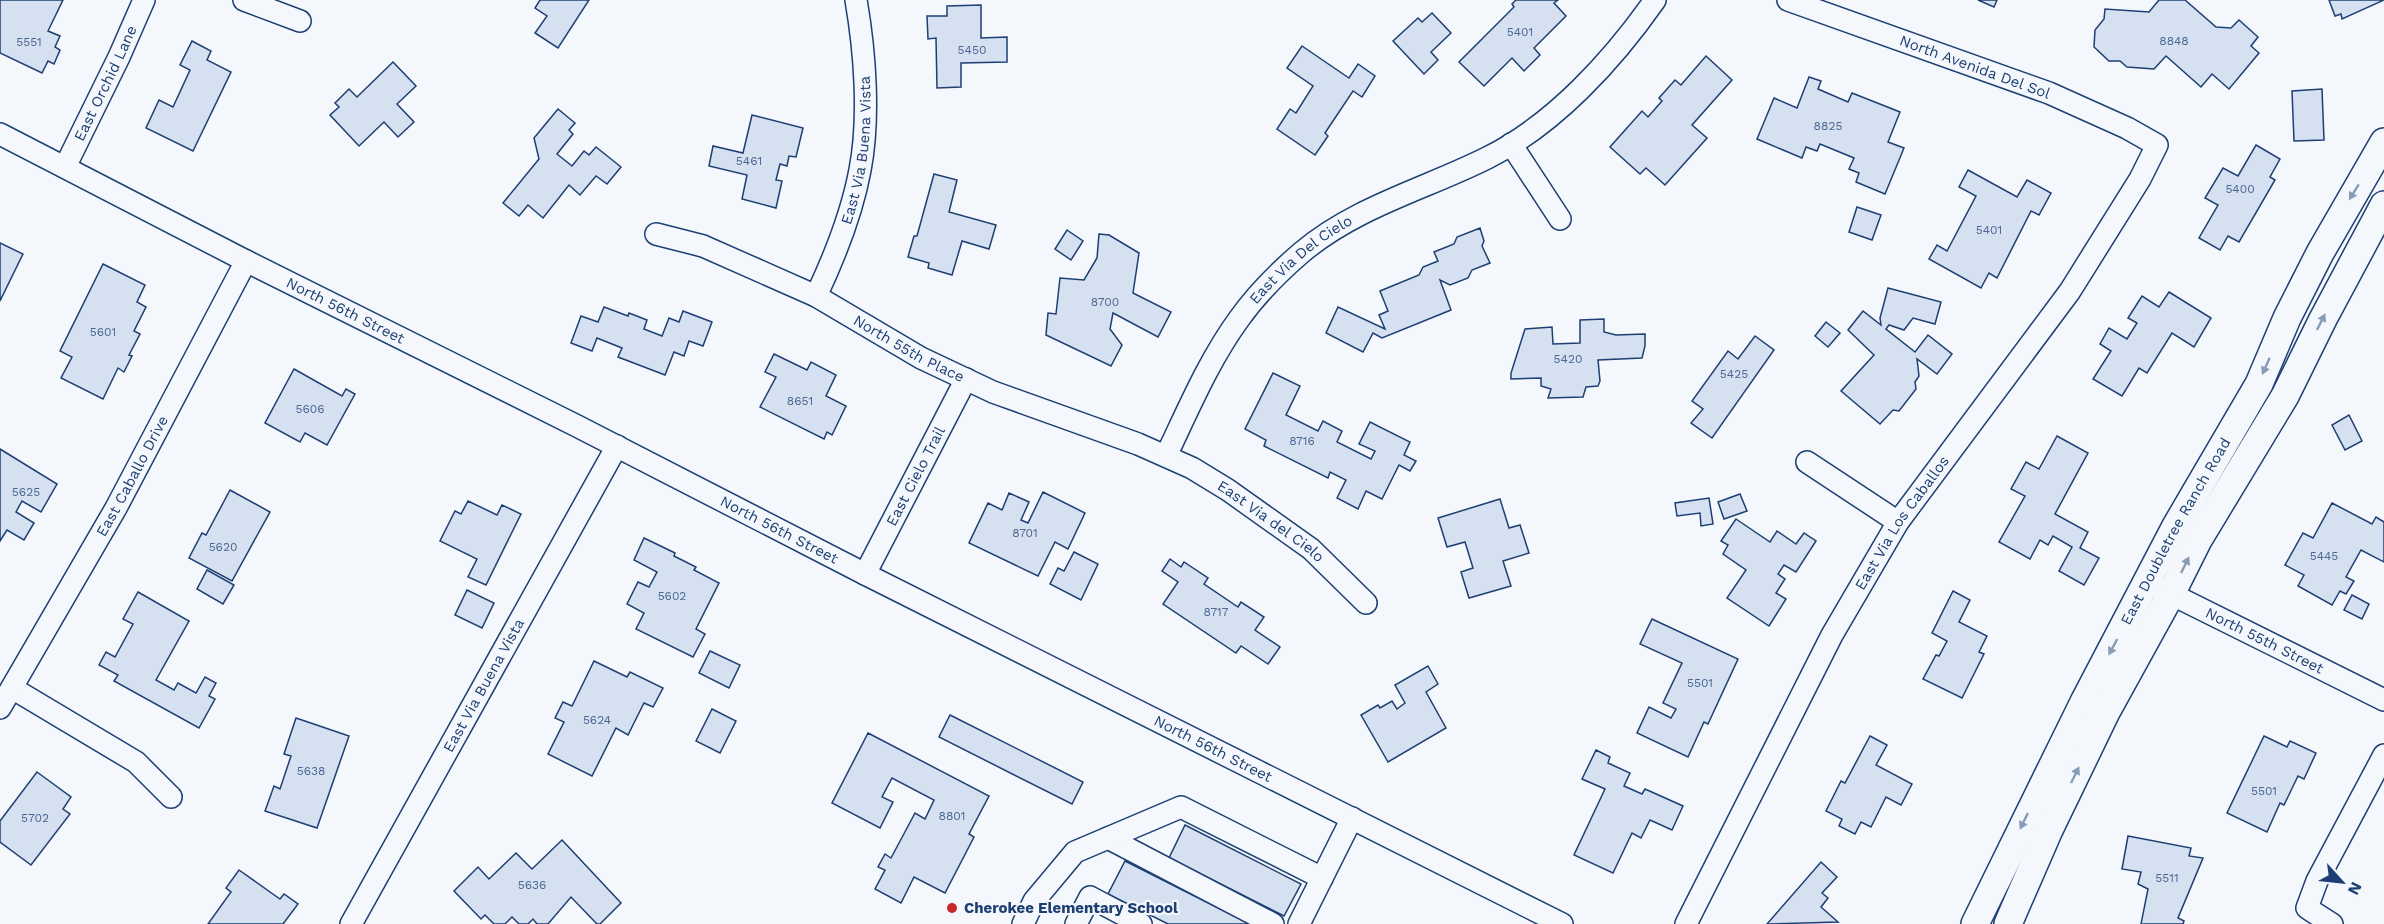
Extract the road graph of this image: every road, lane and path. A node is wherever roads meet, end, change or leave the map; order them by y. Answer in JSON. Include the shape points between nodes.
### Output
{"nodes":[{"id":1,"x":144,"y":0,"type":"edge"},
{"id":2,"x":244,"y":0,"type":"edge"},
{"id":3,"x":856,"y":0,"type":"edge"},
{"id":4,"x":1655,"y":0,"type":"edge"},
{"id":5,"x":1788,"y":0,"type":"edge"},
{"id":6,"x":300,"y":21,"type":"dead end"},
{"id":7,"x":0,"y":134,"type":"edge"},
{"id":8,"x":2384,"y":142,"type":"edge"},
{"id":9,"x":1511,"y":144,"type":"junction"},
{"id":10,"x":2157,"y":145,"type":"joint"},
{"id":11,"x":65,"y":167,"type":"junction"},
{"id":12,"x":2384,"y":205,"type":"edge"},
{"id":13,"x":1560,"y":219,"type":"dead end"},
{"id":14,"x":656,"y":234,"type":"dead end"},
{"id":15,"x":246,"y":261,"type":"junction"},
{"id":16,"x":816,"y":296,"type":"junction"},
{"id":17,"x":966,"y":379,"type":"junction"},
{"id":18,"x":617,"y":446,"type":"junction"},
{"id":19,"x":1166,"y":456,"type":"junction"},
{"id":20,"x":1808,"y":462,"type":"dead end"},
{"id":21,"x":1898,"y":522,"type":"junction"},
{"id":22,"x":865,"y":574,"type":"junction"},
{"id":23,"x":2147,"y":582,"type":"junction"},
{"id":24,"x":2171,"y":594,"type":"junction"},
{"id":25,"x":1366,"y":603,"type":"dead end"},
{"id":26,"x":12,"y":688,"type":"junction"},
{"id":27,"x":2384,"y":700,"type":"edge"},
{"id":28,"x":0,"y":708,"type":"edge"},
{"id":29,"x":2384,"y":755,"type":"edge"},
{"id":30,"x":171,"y":797,"type":"dead end"},
{"id":31,"x":1352,"y":818,"type":"junction"},
{"id":32,"x":1108,"y":838,"type":"junction"},
{"id":33,"x":1322,"y":878,"type":"junction"},
{"id":34,"x":351,"y":924,"type":"edge"},
{"id":35,"x":1023,"y":924,"type":"edge"},
{"id":36,"x":1076,"y":924,"type":"edge"},
{"id":37,"x":1141,"y":924,"type":"edge"},
{"id":38,"x":1274,"y":924,"type":"edge"},
{"id":39,"x":1299,"y":924,"type":"edge"},
{"id":40,"x":1562,"y":924,"type":"edge"},
{"id":41,"x":1686,"y":924,"type":"edge"},
{"id":42,"x":1975,"y":924,"type":"edge"},
{"id":43,"x":2008,"y":924,"type":"edge"},
{"id":44,"x":2332,"y":924,"type":"edge"}],
"edges":[{"from":1,"to":11,"type":"street","name":"East Orchid Lane"},
{"from":2,"to":6,"type":"street"},
{"from":3,"to":16,"type":"street","name":"East Via Buena Vista","via":[[865,107],[861,169],[844,227]]},
{"from":4,"to":9,"type":"street","name":"East Via Del Cielo","via":[[1599,71]]},
{"from":5,"to":10,"type":"street","name":"North Avenida Del Sol","via":[[2049,93]]},
{"from":7,"to":11,"type":"street","name":"North 56th Street"},
{"from":8,"to":23,"type":"main road","name":"East Doubletree Ranch Road","one_way":true,"via":[[2320,253],[2259,384]]},
{"from":9,"to":13,"type":"street"},
{"from":9,"to":19,"type":"street","name":"East Via Del Cielo","via":[[1488,158],[1376,206],[1302,252],[1239,318]]},
{"from":10,"to":21,"type":"street","name":"East Via Los Caballos","via":[[2070,291]]},
{"from":11,"to":15,"type":"street","name":"North 56th Street"},
{"from":24,"to":12,"type":"main road","name":"East Doubletree Ranch Road","one_way":true,"via":[[2198,540],[2285,396]]},
{"from":14,"to":16,"type":"street","name":"North 55th Place","via":[[703,246]]},
{"from":15,"to":18,"type":"street","name":"North 56th Street"},
{"from":15,"to":26,"type":"street","name":"East Caballo Drive","via":[[116,508]]},
{"from":16,"to":17,"type":"street","name":"North 55th Place","via":[[921,358]]},
{"from":17,"to":19,"type":"street","name":"North 55th Place"},
{"from":17,"to":22,"type":"street","name":"East Cielo Trail"},
{"from":18,"to":22,"type":"street","name":"North 56th Street"},
{"from":18,"to":34,"type":"street","name":"East Via Buena Vista"},
{"from":19,"to":25,"type":"street","name":"East Via del Cielo","via":[[1228,490],[1287,531]]},
{"from":20,"to":21,"type":"street"},
{"from":21,"to":41,"type":"street","name":"East Via Los Caballos","via":[[1832,635]]},
{"from":22,"to":31,"type":"street","name":"North 56th Street"},
{"from":23,"to":24,"type":"street","name":"North 55th Street"},
{"from":23,"to":42,"type":"main road","name":"East Doubletree Ranch Road","one_way":true,"via":[[2078,712]]},
{"from":24,"to":27,"type":"street","name":"North 55th Street"},
{"from":43,"to":24,"type":"main road","name":"East Doubletree Ranch Road","one_way":true,"via":[[2106,712]]},
{"from":26,"to":28,"type":"street","name":"East Caballo Drive"},
{"from":26,"to":30,"type":"street","via":[[136,762]]},
{"from":29,"to":44,"type":"street","via":[[2307,908]]},
{"from":31,"to":33,"type":"street"},
{"from":31,"to":40,"type":"street","name":"North 56th Street"},
{"from":32,"to":33,"type":"street","via":[[1181,807]]},
{"from":32,"to":35,"type":"street","via":[[1075,852],[1034,901]]},
{"from":32,"to":38,"type":"street"},
{"from":33,"to":39,"type":"street"},
{"from":36,"to":37,"type":"street","via":[[1090,897]]}]}
